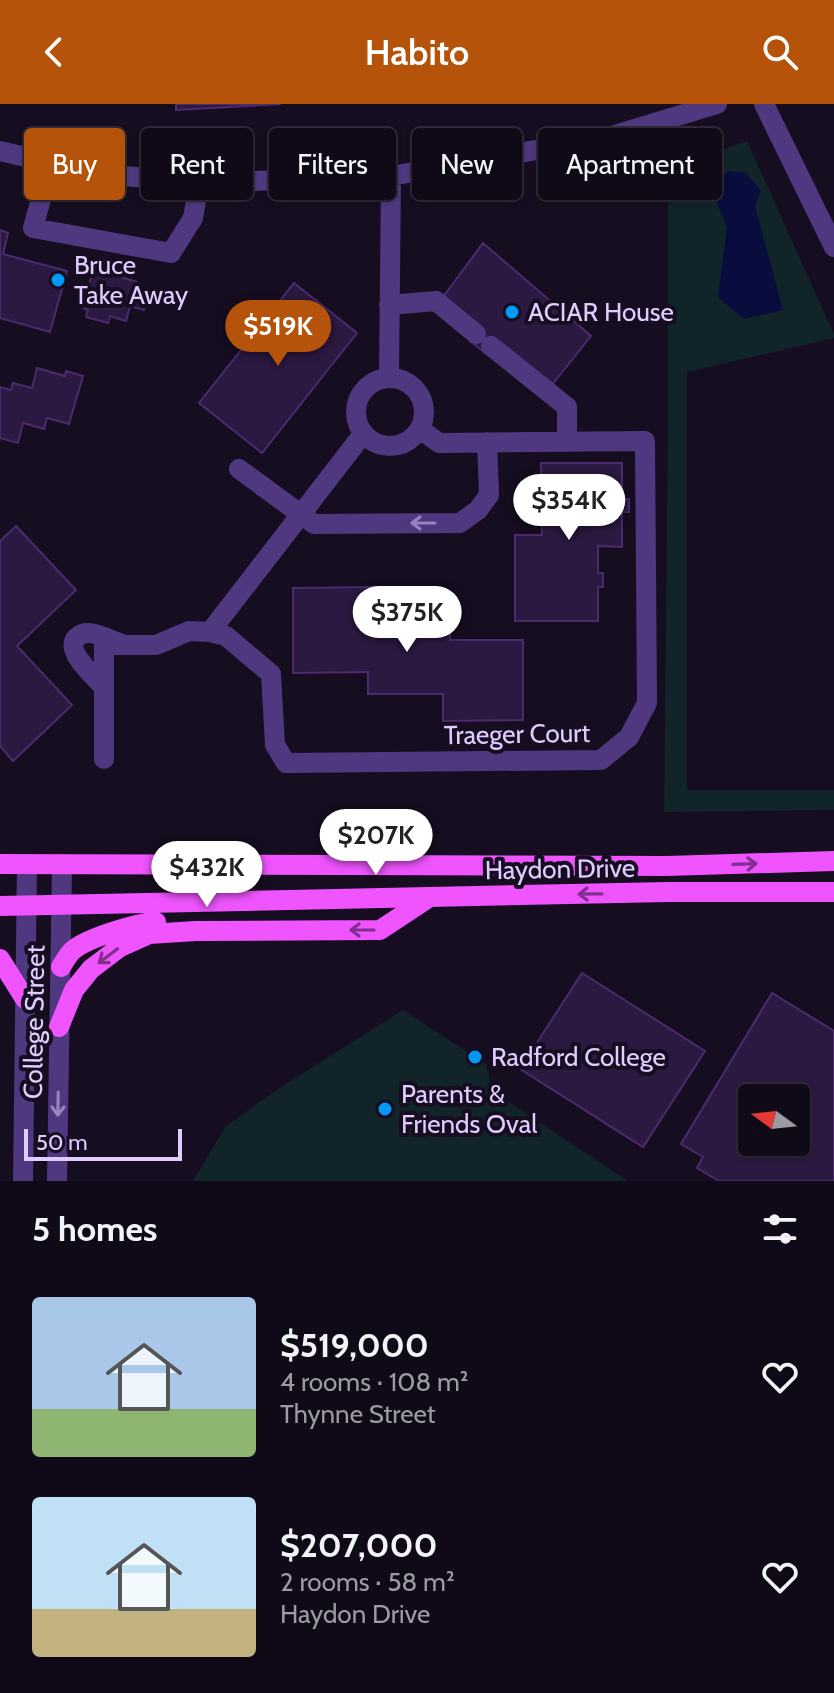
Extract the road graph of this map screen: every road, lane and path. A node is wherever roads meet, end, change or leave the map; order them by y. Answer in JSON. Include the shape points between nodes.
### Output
{"nodes":[{"id":1,"x":717,"y":104,"type":"edge"},
{"id":2,"x":764,"y":104,"type":"edge"},
{"id":3,"x":0,"y":151,"type":"edge"},
{"id":4,"x":24,"y":157,"type":"edge"},
{"id":5,"x":396,"y":175,"type":"edge"},
{"id":6,"x":41,"y":200,"type":"edge"},
{"id":7,"x":196,"y":200,"type":"edge"},
{"id":8,"x":391,"y":200,"type":"edge"},
{"id":9,"x":833,"y":243,"type":"edge"},
{"id":10,"x":389,"y":305,"type":"junction"},
{"id":11,"x":389,"y":377,"type":"junction"},
{"id":12,"x":420,"y":429,"type":"junction"},
{"id":13,"x":363,"y":434,"type":"junction"},
{"id":14,"x":487,"y":442,"type":"junction"},
{"id":15,"x":567,"y":442,"type":"junction"},
{"id":16,"x":239,"y":469,"type":"dead end"},
{"id":17,"x":300,"y":514,"type":"junction"},
{"id":18,"x":210,"y":632,"type":"junction"},
{"id":19,"x":124,"y":645,"type":"junction"},
{"id":20,"x":104,"y":687,"type":"junction"},
{"id":21,"x":104,"y":759,"type":"dead end"},
{"id":22,"x":834,"y":861,"type":"edge"},
{"id":23,"x":0,"y":864,"type":"edge"},
{"id":24,"x":27,"y":864,"type":"junction"},
{"id":25,"x":62,"y":864,"type":"junction"},
{"id":26,"x":834,"y":892,"type":"edge"},
{"id":27,"x":430,"y":897,"type":"junction"},
{"id":28,"x":323,"y":900,"type":"junction"},
{"id":29,"x":0,"y":906,"type":"edge"},
{"id":30,"x":26,"y":906,"type":"junction"},
{"id":31,"x":61,"y":906,"type":"junction"},
{"id":32,"x":0,"y":959,"type":"edge"},
{"id":33,"x":61,"y":967,"type":"junction"},
{"id":34,"x":25,"y":999,"type":"junction"},
{"id":35,"x":59,"y":1027,"type":"junction"},
{"id":36,"x":59,"y":1178,"type":"edge"},
{"id":37,"x":23,"y":1181,"type":"edge"}],
"edges":[{"from":1,"to":5,"type":"street","via":[[608,137]]},
{"from":2,"to":9,"type":"street"},
{"from":3,"to":4,"type":"street"},
{"from":6,"to":7,"type":"street","via":[[33,228],[171,253],[193,218]]},
{"from":8,"to":10,"type":"street"},
{"from":10,"to":11,"type":"street"},
{"from":10,"to":15,"type":"street","via":[[436,301],[567,407]]},
{"from":11,"to":12,"type":"street","via":[[412,385],[422,398],[425,414]]},
{"from":11,"to":13,"type":"street","via":[[373,382],[361,394],[355,410]]},
{"from":12,"to":13,"type":"street","via":[[409,441],[393,446],[377,444]]},
{"from":12,"to":14,"type":"street","name":"Traeger Court","via":[[439,443]]},
{"from":13,"to":17,"type":"street"},
{"from":14,"to":15,"type":"street","name":"Traeger Court"},
{"from":14,"to":17,"type":"street","one_way":true,"via":[[489,495],[460,523],[314,524]]},
{"from":15,"to":18,"type":"street","name":"Traeger Court","via":[[645,441],[647,703],[629,737],[601,760],[286,763],[275,745],[271,674],[226,636]]},
{"from":16,"to":17,"type":"street"},
{"from":17,"to":18,"type":"street"},
{"from":18,"to":19,"type":"street","via":[[189,631],[156,645]]},
{"from":19,"to":20,"type":"street","via":[[104,645]]},
{"from":19,"to":20,"type":"street","via":[[88,633],[74,643],[76,656]]},
{"from":20,"to":21,"type":"street"},
{"from":25,"to":22,"type":"main road","name":"Haydon Drive","one_way":true,"via":[[667,866]]},
{"from":23,"to":24,"type":"main road","name":"Haydon Drive"},
{"from":24,"to":25,"type":"main road","name":"Haydon Drive"},
{"from":24,"to":30,"type":"street","name":"College Street"},
{"from":25,"to":31,"type":"street","name":"College Street"},
{"from":26,"to":27,"type":"main road","name":"Haydon Drive","one_way":true},
{"from":27,"to":28,"type":"main road","name":"Haydon Drive"},
{"from":27,"to":35,"type":"main road","one_way":true,"via":[[380,930],[149,934],[91,969],[74,990]]},
{"from":28,"to":31,"type":"main road","name":"Haydon Drive"},
{"from":28,"to":33,"type":"main road","via":[[283,921],[144,922],[92,939],[73,950]]},
{"from":29,"to":30,"type":"main road","name":"Haydon Drive"},
{"from":30,"to":31,"type":"main road","name":"Haydon Drive"},
{"from":30,"to":34,"type":"street","name":"College Street"},
{"from":31,"to":33,"type":"street","name":"College Street"},
{"from":32,"to":34,"type":"main road"},
{"from":33,"to":35,"type":"street","name":"College Street"},
{"from":34,"to":37,"type":"street","name":"College Street"},
{"from":35,"to":36,"type":"street","name":"College Street","one_way":true}]}
